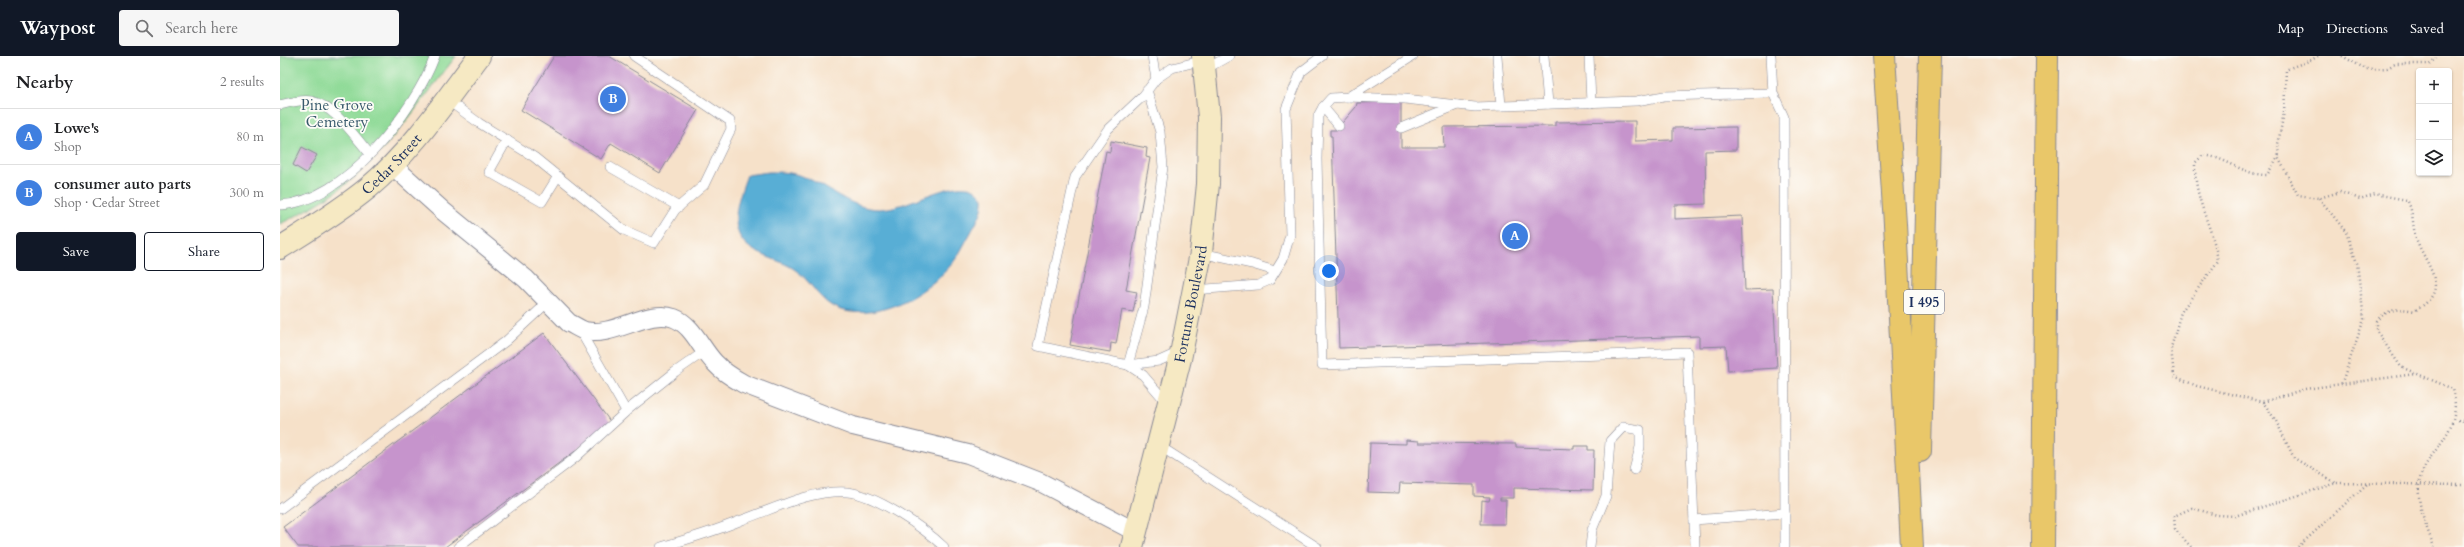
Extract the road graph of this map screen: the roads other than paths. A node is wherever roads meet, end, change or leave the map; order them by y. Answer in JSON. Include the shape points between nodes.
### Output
{"nodes":[{"id":1,"x":435,"y":56,"type":"edge"},
{"id":2,"x":479,"y":56,"type":"edge"},
{"id":3,"x":634,"y":56,"type":"edge"},
{"id":4,"x":1152,"y":56,"type":"edge"},
{"id":5,"x":1229,"y":56,"type":"edge"},
{"id":6,"x":1322,"y":56,"type":"edge"},
{"id":7,"x":1413,"y":56,"type":"edge"},
{"id":8,"x":1496,"y":56,"type":"edge"},
{"id":9,"x":1544,"y":56,"type":"edge"},
{"id":10,"x":1589,"y":56,"type":"edge"},
{"id":11,"x":1771,"y":56,"type":"edge"},
{"id":12,"x":1884,"y":56,"type":"edge"},
{"id":13,"x":1930,"y":56,"type":"edge"},
{"id":14,"x":2047,"y":56,"type":"edge"},
{"id":15,"x":1203,"y":62,"type":"edge"},
{"id":16,"x":1156,"y":79,"type":"junction"},
{"id":17,"x":1147,"y":90,"type":"junction"},
{"id":18,"x":1773,"y":93,"type":"junction"},
{"id":19,"x":1348,"y":97,"type":"junction"},
{"id":20,"x":446,"y":99,"type":"junction"},
{"id":21,"x":1591,"y":103,"type":"junction"},
{"id":22,"x":1548,"y":104,"type":"junction"},
{"id":23,"x":280,"y":105,"type":"edge"},
{"id":24,"x":1458,"y":105,"type":"junction"},
{"id":25,"x":1501,"y":106,"type":"junction"},
{"id":26,"x":1322,"y":107,"type":"junction"},
{"id":27,"x":1339,"y":126,"type":"dead end"},
{"id":28,"x":1401,"y":128,"type":"dead end"},
{"id":29,"x":507,"y":140,"type":"junction"},
{"id":30,"x":370,"y":154,"type":"junction"},
{"id":31,"x":392,"y":165,"type":"junction"},
{"id":32,"x":610,"y":167,"type":"dead end"},
{"id":33,"x":558,"y":176,"type":"junction"},
{"id":34,"x":280,"y":205,"type":"edge"},
{"id":35,"x":678,"y":207,"type":"junction"},
{"id":36,"x":280,"y":248,"type":"edge"},
{"id":37,"x":1201,"y":253,"type":"junction"},
{"id":38,"x":1275,"y":272,"type":"junction"},
{"id":39,"x":1194,"y":290,"type":"junction"},
{"id":40,"x":548,"y":302,"type":"junction"},
{"id":41,"x":577,"y":327,"type":"junction"},
{"id":42,"x":705,"y":351,"type":"junction"},
{"id":43,"x":1182,"y":351,"type":"junction"},
{"id":44,"x":1128,"y":365,"type":"junction"},
{"id":45,"x":1169,"y":405,"type":"junction"},
{"id":46,"x":626,"y":411,"type":"junction"},
{"id":47,"x":1158,"y":446,"type":"junction"},
{"id":48,"x":1634,"y":470,"type":"dead end"},
{"id":49,"x":280,"y":509,"type":"edge"},
{"id":50,"x":1785,"y":513,"type":"junction"},
{"id":51,"x":1694,"y":520,"type":"junction"},
{"id":52,"x":1134,"y":540,"type":"edge"},
{"id":53,"x":458,"y":547,"type":"edge"},
{"id":54,"x":661,"y":547,"type":"edge"},
{"id":55,"x":944,"y":547,"type":"edge"},
{"id":56,"x":1317,"y":547,"type":"edge"},
{"id":57,"x":1590,"y":547,"type":"edge"},
{"id":58,"x":1695,"y":547,"type":"edge"},
{"id":59,"x":1785,"y":547,"type":"edge"},
{"id":60,"x":1912,"y":547,"type":"edge"},
{"id":61,"x":1918,"y":547,"type":"edge"},
{"id":62,"x":2043,"y":547,"type":"edge"}],
"edges":[{"from":1,"to":30,"type":"lane","via":[[427,78]]},
{"from":2,"to":20,"type":"main road","name":"Cedar Street"},
{"from":3,"to":35,"type":"lane","via":[[730,121],[731,129],[704,185]]},
{"from":4,"to":16,"type":"lane"},
{"from":5,"to":15,"type":"lane"},
{"from":6,"to":38,"type":"lane","via":[[1301,72],[1286,109],[1290,235],[1283,259]]},
{"from":7,"to":19,"type":"lane"},
{"from":8,"to":25,"type":"lane"},
{"from":9,"to":22,"type":"lane"},
{"from":10,"to":21,"type":"lane"},
{"from":11,"to":18,"type":"lane"},
{"from":12,"to":60,"type":"highway"},
{"from":13,"to":61,"type":"highway","number":"I 495"},
{"from":14,"to":62,"type":"highway"},
{"from":15,"to":16,"type":"lane","via":[[1172,68]]},
{"from":15,"to":37,"type":"main road","name":"Fortune Boulevard","via":[[1209,117],[1208,184]]},
{"from":16,"to":17,"type":"lane"},
{"from":17,"to":44,"type":"lane","via":[[1160,132],[1163,167],[1144,307]]},
{"from":17,"to":44,"type":"lane","via":[[1108,129],[1075,176],[1038,346]]},
{"from":18,"to":21,"type":"lane","via":[[1664,96],[1636,101]]},
{"from":18,"to":50,"type":"lane","via":[[1784,117]]},
{"from":19,"to":24,"type":"lane","via":[[1405,99]]},
{"from":19,"to":26,"type":"lane","via":[[1331,98]]},
{"from":20,"to":29,"type":"lane"},
{"from":20,"to":31,"type":"main road","name":"Cedar Street"},
{"from":21,"to":22,"type":"lane"},
{"from":22,"to":25,"type":"lane"},
{"from":23,"to":30,"type":"lane","via":[[309,100],[320,104],[336,116]]},
{"from":24,"to":25,"type":"lane"},
{"from":24,"to":28,"type":"lane"},
{"from":26,"to":27,"type":"lane"},
{"from":26,"to":51,"type":"lane","via":[[1318,116],[1317,159],[1322,365],[1687,352]]},
{"from":29,"to":33,"type":"lane"},
{"from":29,"to":33,"type":"lane","via":[[489,172],[542,202]]},
{"from":30,"to":34,"type":"lane","via":[[342,179],[318,194],[294,204]]},
{"from":31,"to":36,"type":"main road","name":"Cedar Street","via":[[339,210]]},
{"from":31,"to":40,"type":"street","via":[[526,279]]},
{"from":32,"to":35,"type":"lane"},
{"from":33,"to":35,"type":"lane","via":[[624,230],[654,243]]},
{"from":37,"to":38,"type":"lane"},
{"from":37,"to":39,"type":"main road","name":"Fortune Boulevard"},
{"from":38,"to":39,"type":"lane","via":[[1270,280],[1258,285]]},
{"from":39,"to":43,"type":"main road","name":"Fortune Boulevard"},
{"from":40,"to":41,"type":"street"},
{"from":40,"to":49,"type":"lane","via":[[506,341]]},
{"from":41,"to":42,"type":"street","via":[[585,331],[599,332],[658,317],[673,317],[684,323]]},
{"from":41,"to":46,"type":"lane"},
{"from":42,"to":46,"type":"lane"},
{"from":42,"to":52,"type":"street","via":[[728,374],[744,384],[853,426],[968,454],[1040,482]]},
{"from":43,"to":44,"type":"lane","via":[[1159,361]]},
{"from":43,"to":45,"type":"main road","name":"Fortune Boulevard"},
{"from":44,"to":45,"type":"lane","via":[[1143,375]]},
{"from":45,"to":47,"type":"main road","name":"Fortune Boulevard"},
{"from":46,"to":53,"type":"lane","via":[[575,458]]},
{"from":47,"to":52,"type":"main road","name":"Fortune Boulevard"},
{"from":47,"to":56,"type":"lane"},
{"from":48,"to":57,"type":"lane","via":[[1640,447],[1640,430],[1624,427],[1610,440],[1606,496],[1592,530]]},
{"from":50,"to":51,"type":"lane"},
{"from":50,"to":59,"type":"lane"},
{"from":51,"to":58,"type":"lane"},
{"from":54,"to":55,"type":"lane","via":[[701,536],[800,498],[822,493],[849,492],[888,507]]}]}
